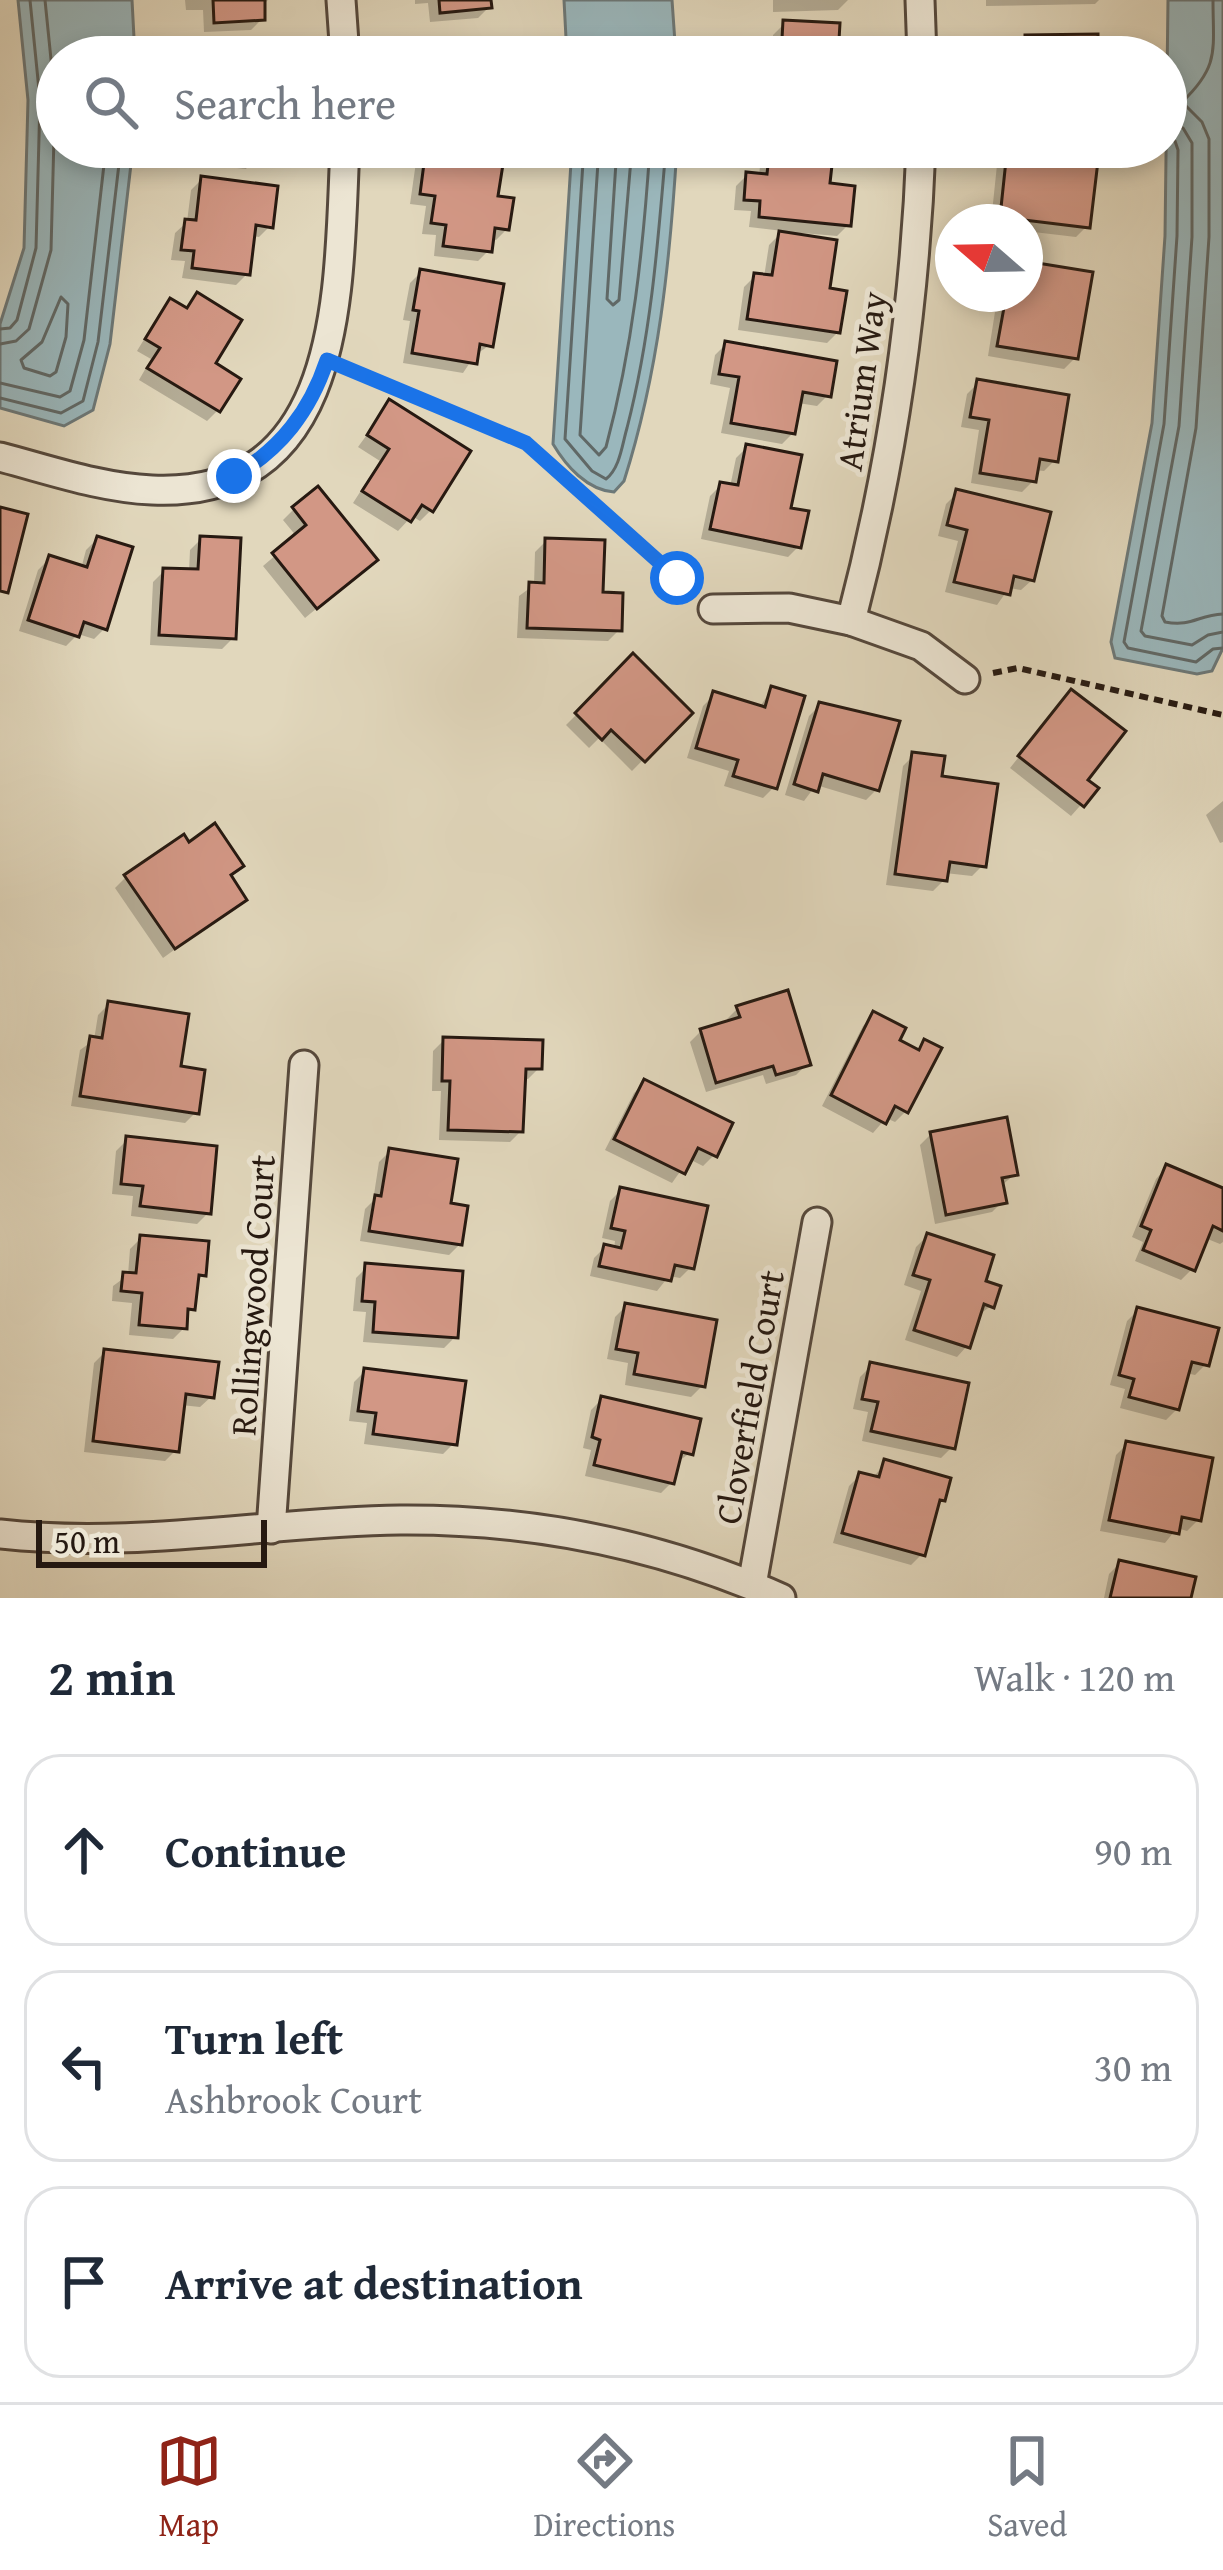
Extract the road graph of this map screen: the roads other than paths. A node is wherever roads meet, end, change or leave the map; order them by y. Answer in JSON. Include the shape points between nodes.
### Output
{"nodes":[{"id":1,"x":341,"y":0,"type":"edge"},
{"id":2,"x":920,"y":0,"type":"edge"},
{"id":3,"x":344,"y":36,"type":"edge"},
{"id":4,"x":921,"y":36,"type":"edge"},
{"id":5,"x":344,"y":168,"type":"edge"},
{"id":6,"x":920,"y":168,"type":"edge"},
{"id":7,"x":0,"y":457,"type":"edge"},
{"id":8,"x":713,"y":610,"type":"road end"},
{"id":9,"x":851,"y":621,"type":"junction"},
{"id":10,"x":965,"y":679,"type":"road end"},
{"id":11,"x":304,"y":1065,"type":"dead end"},
{"id":12,"x":817,"y":1222,"type":"dead end"},
{"id":13,"x":271,"y":1529,"type":"junction"},
{"id":14,"x":0,"y":1534,"type":"edge"},
{"id":15,"x":752,"y":1585,"type":"junction"},
{"id":16,"x":781,"y":1598,"type":"edge"}],
"edges":[{"from":1,"to":3,"type":"street"},
{"from":2,"to":4,"type":"street"},
{"from":5,"to":7,"type":"street","via":[[327,360],[311,399],[275,448],[255,464],[183,490],[123,488]]},
{"from":6,"to":9,"type":"street","name":"Atrium Way","via":[[896,411]]},
{"from":8,"to":9,"type":"street","via":[[789,608]]},
{"from":9,"to":10,"type":"street","via":[[921,646]]},
{"from":11,"to":13,"type":"street","name":"Rollingwood Court"},
{"from":12,"to":15,"type":"street","name":"Cloverfield Court"},
{"from":13,"to":14,"type":"street","via":[[95,1540]]},
{"from":13,"to":15,"type":"street","via":[[397,1520],[523,1527],[658,1552]]},
{"from":15,"to":16,"type":"street"}]}
